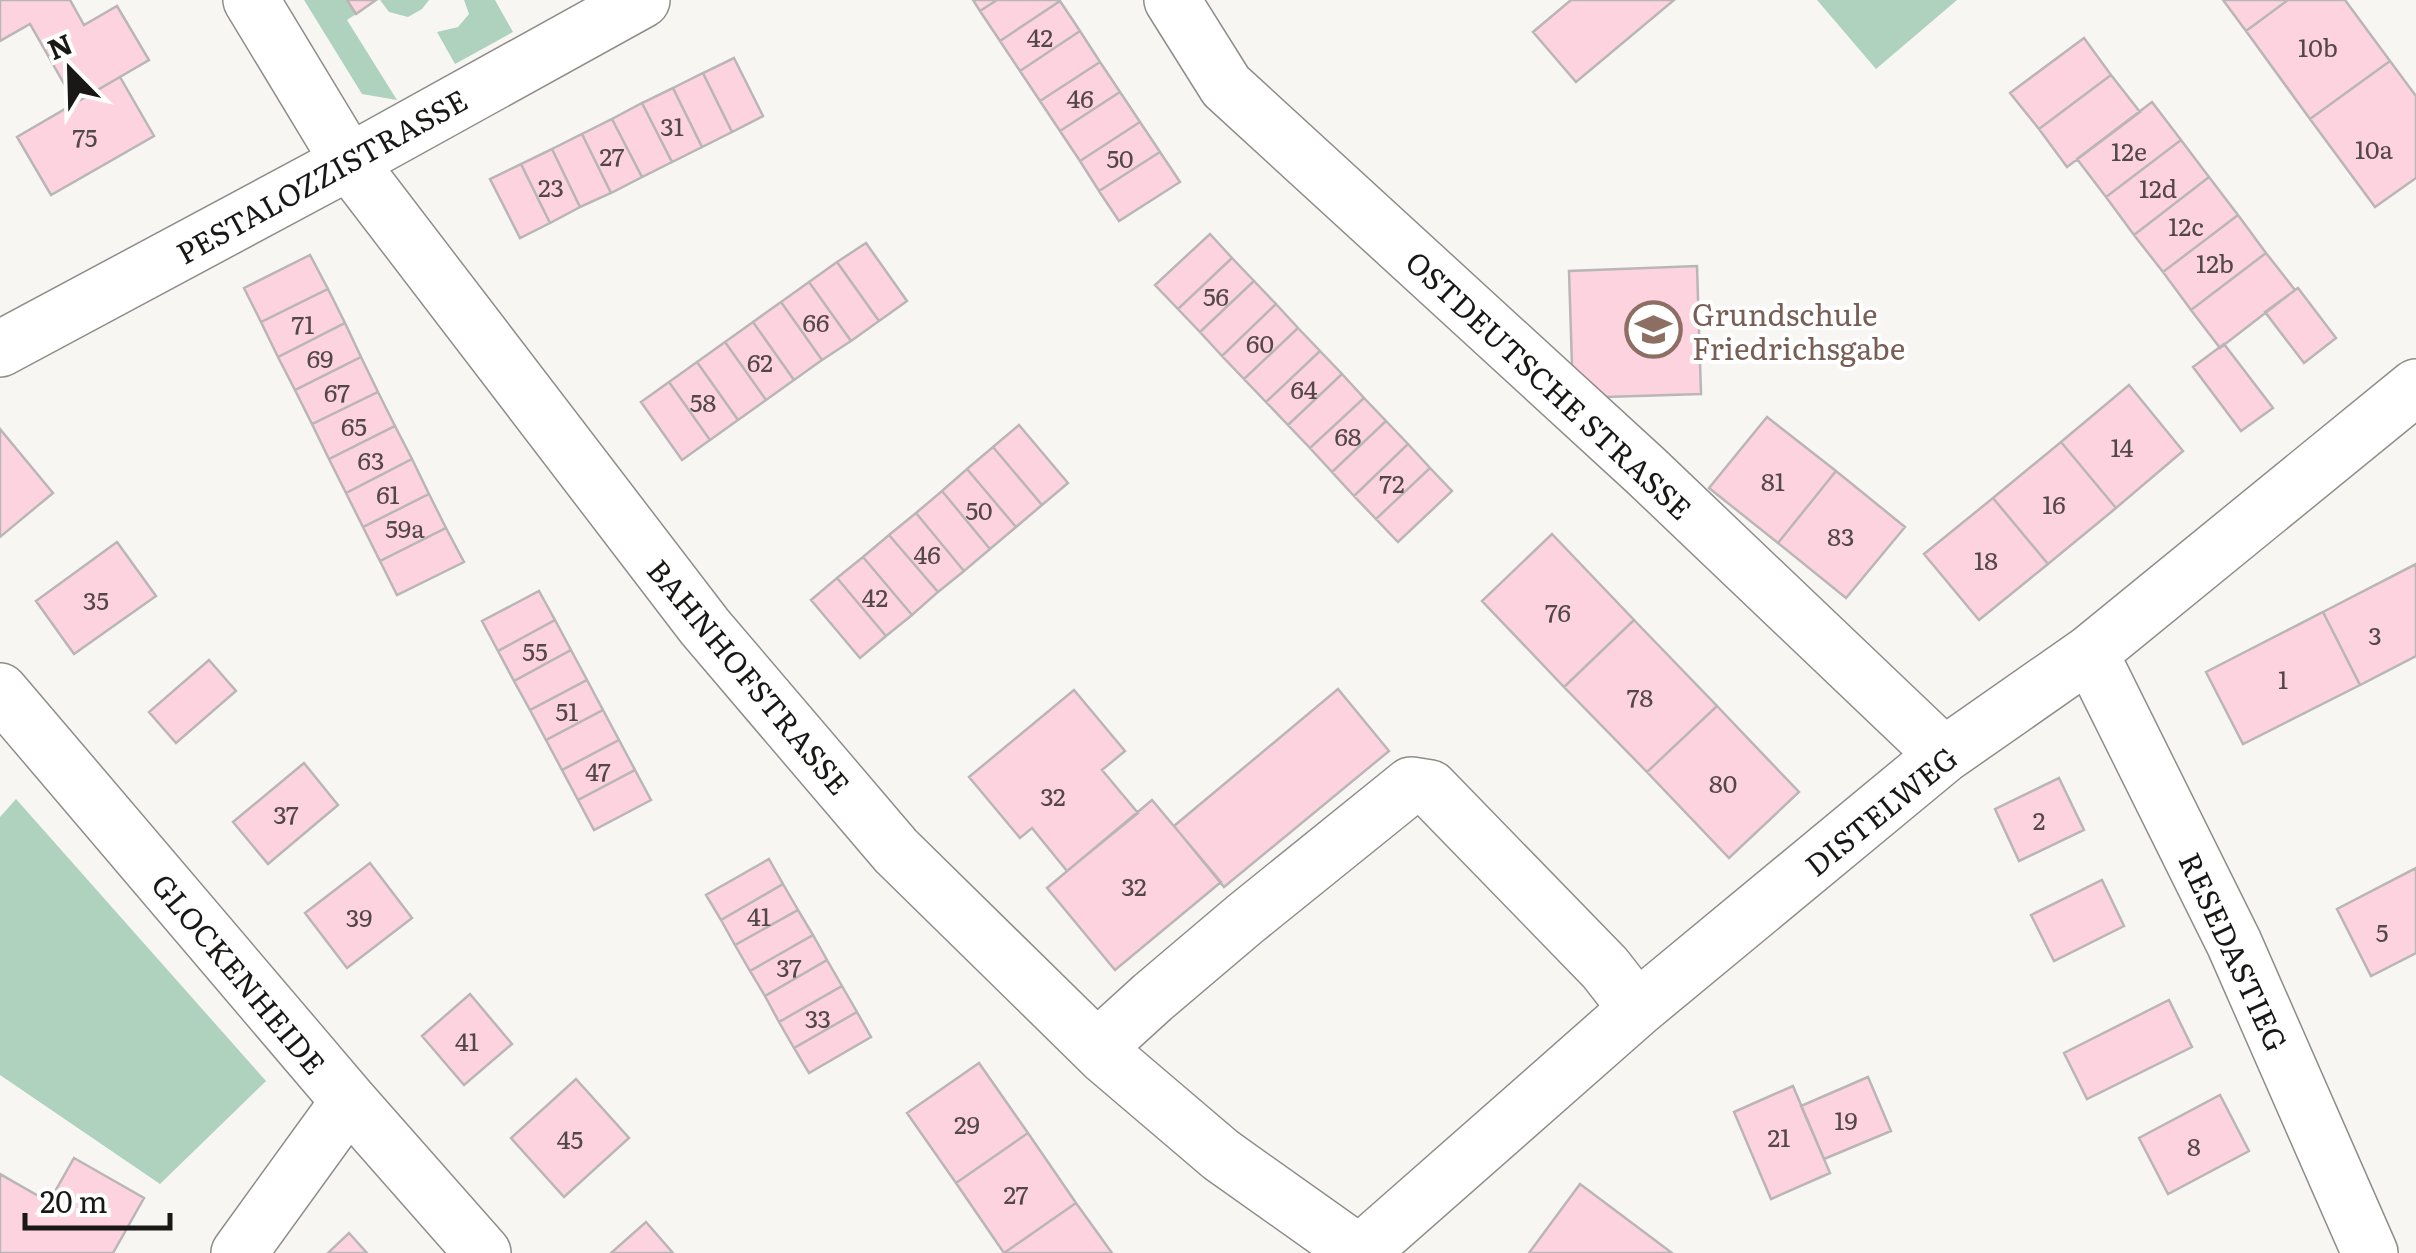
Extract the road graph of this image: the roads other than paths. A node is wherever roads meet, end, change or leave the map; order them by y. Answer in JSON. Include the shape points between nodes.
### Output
{"nodes":[{"id":1,"x":250,"y":0,"type":"edge"},
{"id":2,"x":642,"y":0,"type":"edge"},
{"id":3,"x":1172,"y":0,"type":"edge"},
{"id":4,"x":349,"y":162,"type":"junction"},
{"id":5,"x":0,"y":349,"type":"edge"},
{"id":6,"x":2416,"y":388,"type":"edge"},
{"id":7,"x":2090,"y":653,"type":"junction"},
{"id":8,"x":0,"y":691,"type":"edge"},
{"id":9,"x":1944,"y":755,"type":"junction"},
{"id":10,"x":1638,"y":1009,"type":"junction"},
{"id":11,"x":1097,"y":1048,"type":"junction"},
{"id":12,"x":349,"y":1102,"type":"junction"},
{"id":13,"x":239,"y":1253,"type":"edge"},
{"id":14,"x":483,"y":1253,"type":"edge"},
{"id":15,"x":1360,"y":1253,"type":"edge"},
{"id":16,"x":2370,"y":1253,"type":"edge"}],
"edges":[{"from":1,"to":4,"type":"street","name":"BAHNHOFSTRASSE"},
{"from":2,"to":4,"type":"street","name":"PESTALOZZISTRASSE"},
{"from":3,"to":9,"type":"street","name":"OSTDEUTSCHE STRASSE","via":[[1226,86]]},
{"from":4,"to":5,"type":"street","name":"PESTALOZZISTRASSE"},
{"from":4,"to":11,"type":"street","name":"BAHNHOFSTRASSE","via":[[705,628],[896,851]]},
{"from":6,"to":7,"type":"street","name":"DISTELWEG"},
{"from":7,"to":9,"type":"street","name":"DISTELWEG"},
{"from":7,"to":16,"type":"street","name":"RESEDASTIEG","via":[[2234,943]]},
{"from":8,"to":12,"type":"street","name":"GLOCKENHEIDE"},
{"from":9,"to":10,"type":"street","name":"DISTELWEG"},
{"from":10,"to":11,"type":"street","via":[[1430,788],[1411,785]]},
{"from":10,"to":15,"type":"street","name":"DISTELWEG"},
{"from":11,"to":15,"type":"street","name":"BAHNHOFSTRASSE","via":[[1221,1155]]},
{"from":12,"to":13,"type":"street"},
{"from":12,"to":14,"type":"street","name":"GLOCKENHEIDE"}]}
